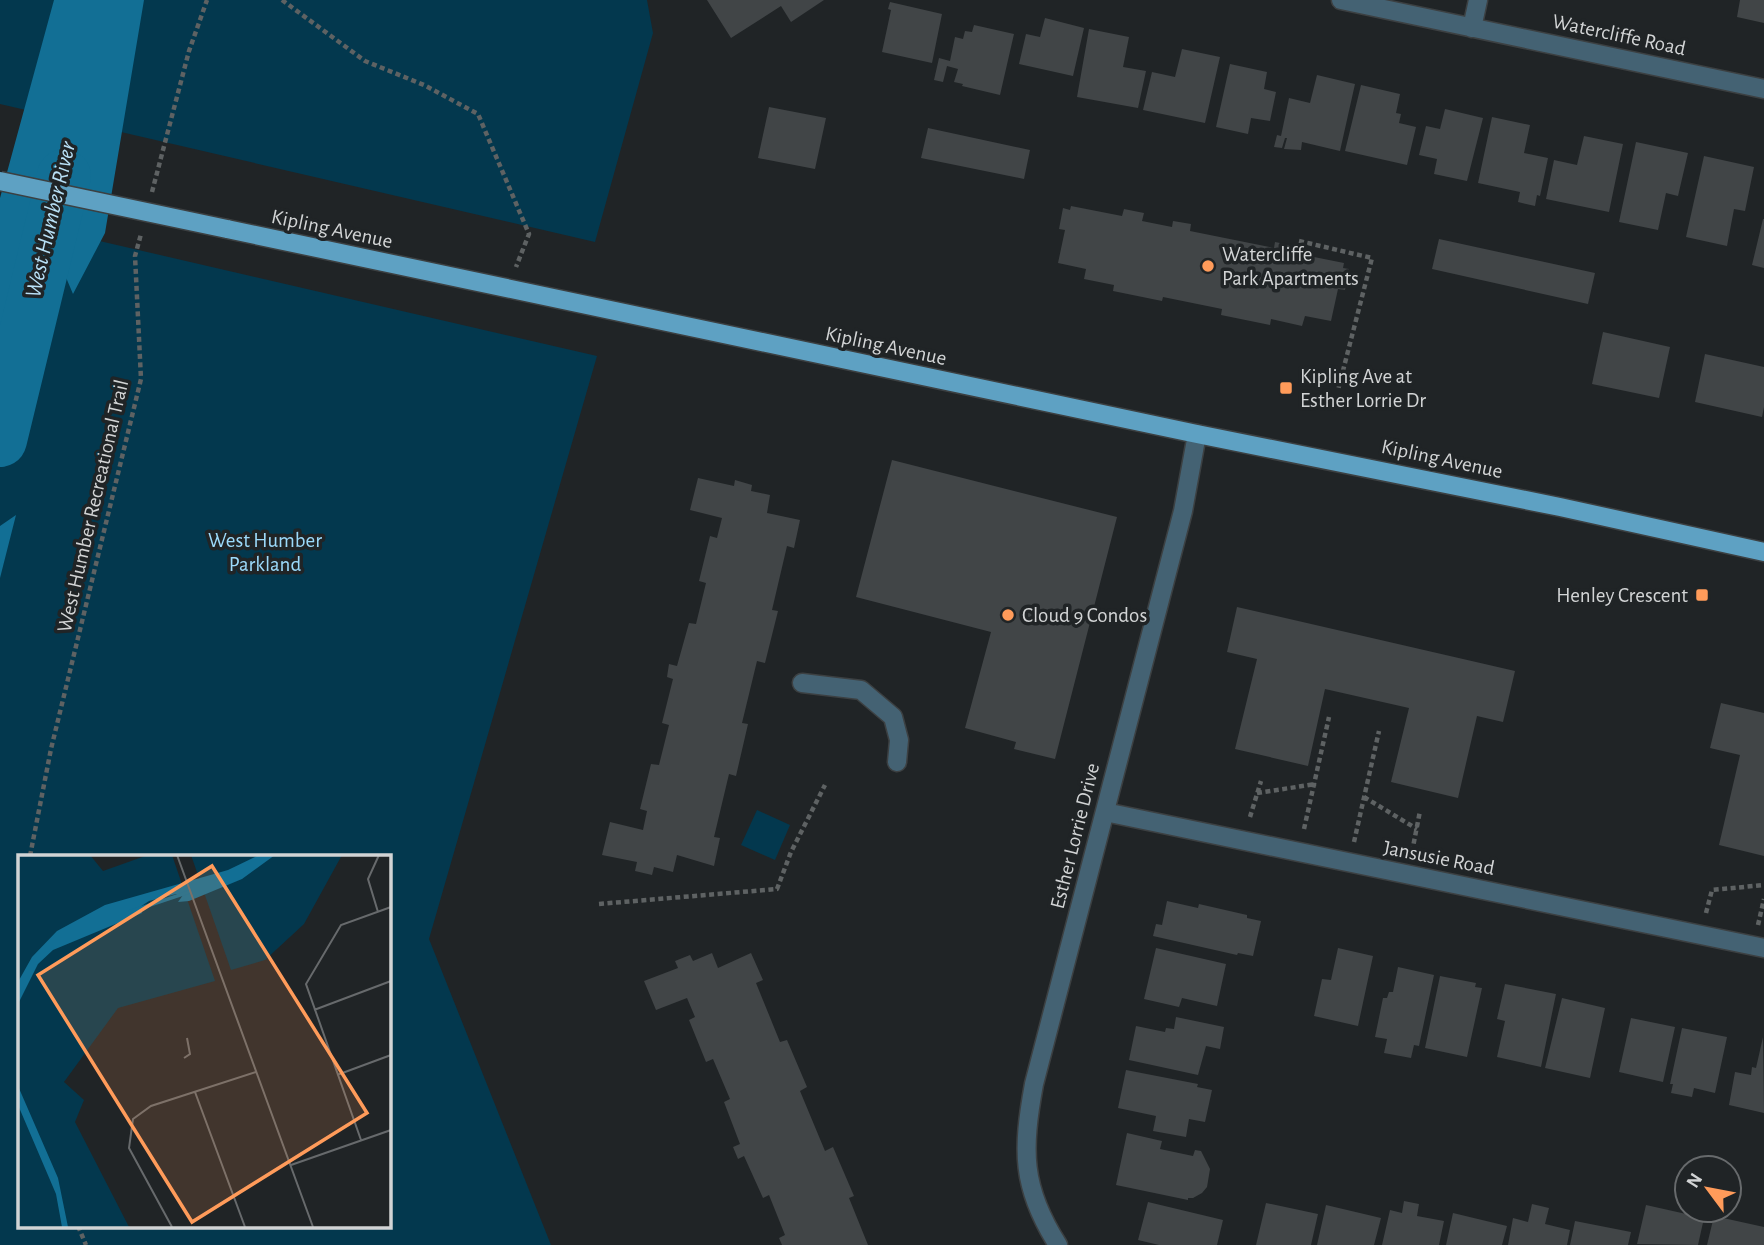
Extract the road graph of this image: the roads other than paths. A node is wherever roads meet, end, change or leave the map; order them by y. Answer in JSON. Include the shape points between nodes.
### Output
{"nodes":[{"id":1,"x":1341,"y":0,"type":"edge"},
{"id":2,"x":1478,"y":0,"type":"edge"},
{"id":3,"x":1472,"y":28,"type":"junction"},
{"id":4,"x":1764,"y":89,"type":"edge"},
{"id":5,"x":0,"y":181,"type":"edge"},
{"id":6,"x":1197,"y":434,"type":"junction"},
{"id":7,"x":1764,"y":552,"type":"edge"},
{"id":8,"x":802,"y":683,"type":"dead end"},
{"id":9,"x":898,"y":762,"type":"dead end"},
{"id":10,"x":1105,"y":812,"type":"junction"},
{"id":11,"x":1764,"y":948,"type":"edge"},
{"id":12,"x":1058,"y":1245,"type":"edge"}],
"edges":[{"from":1,"to":3,"type":"street","name":"Watercliffe Road"},
{"from":2,"to":3,"type":"street"},
{"from":3,"to":4,"type":"street","name":"Watercliffe Road"},
{"from":5,"to":6,"type":"main road","name":"Kipling Avenue","bridge":true},
{"from":6,"to":7,"type":"main road","name":"Kipling Avenue"},
{"from":6,"to":10,"type":"street","name":"Esther Lorrie Drive","via":[[1184,510]]},
{"from":8,"to":9,"type":"street","via":[[861,690],[893,717]]},
{"from":10,"to":11,"type":"street","name":"Jansusie Road"},
{"from":10,"to":12,"type":"street","name":"Esther Lorrie Drive","via":[[1027,1124],[1028,1178],[1042,1219]]}]}
